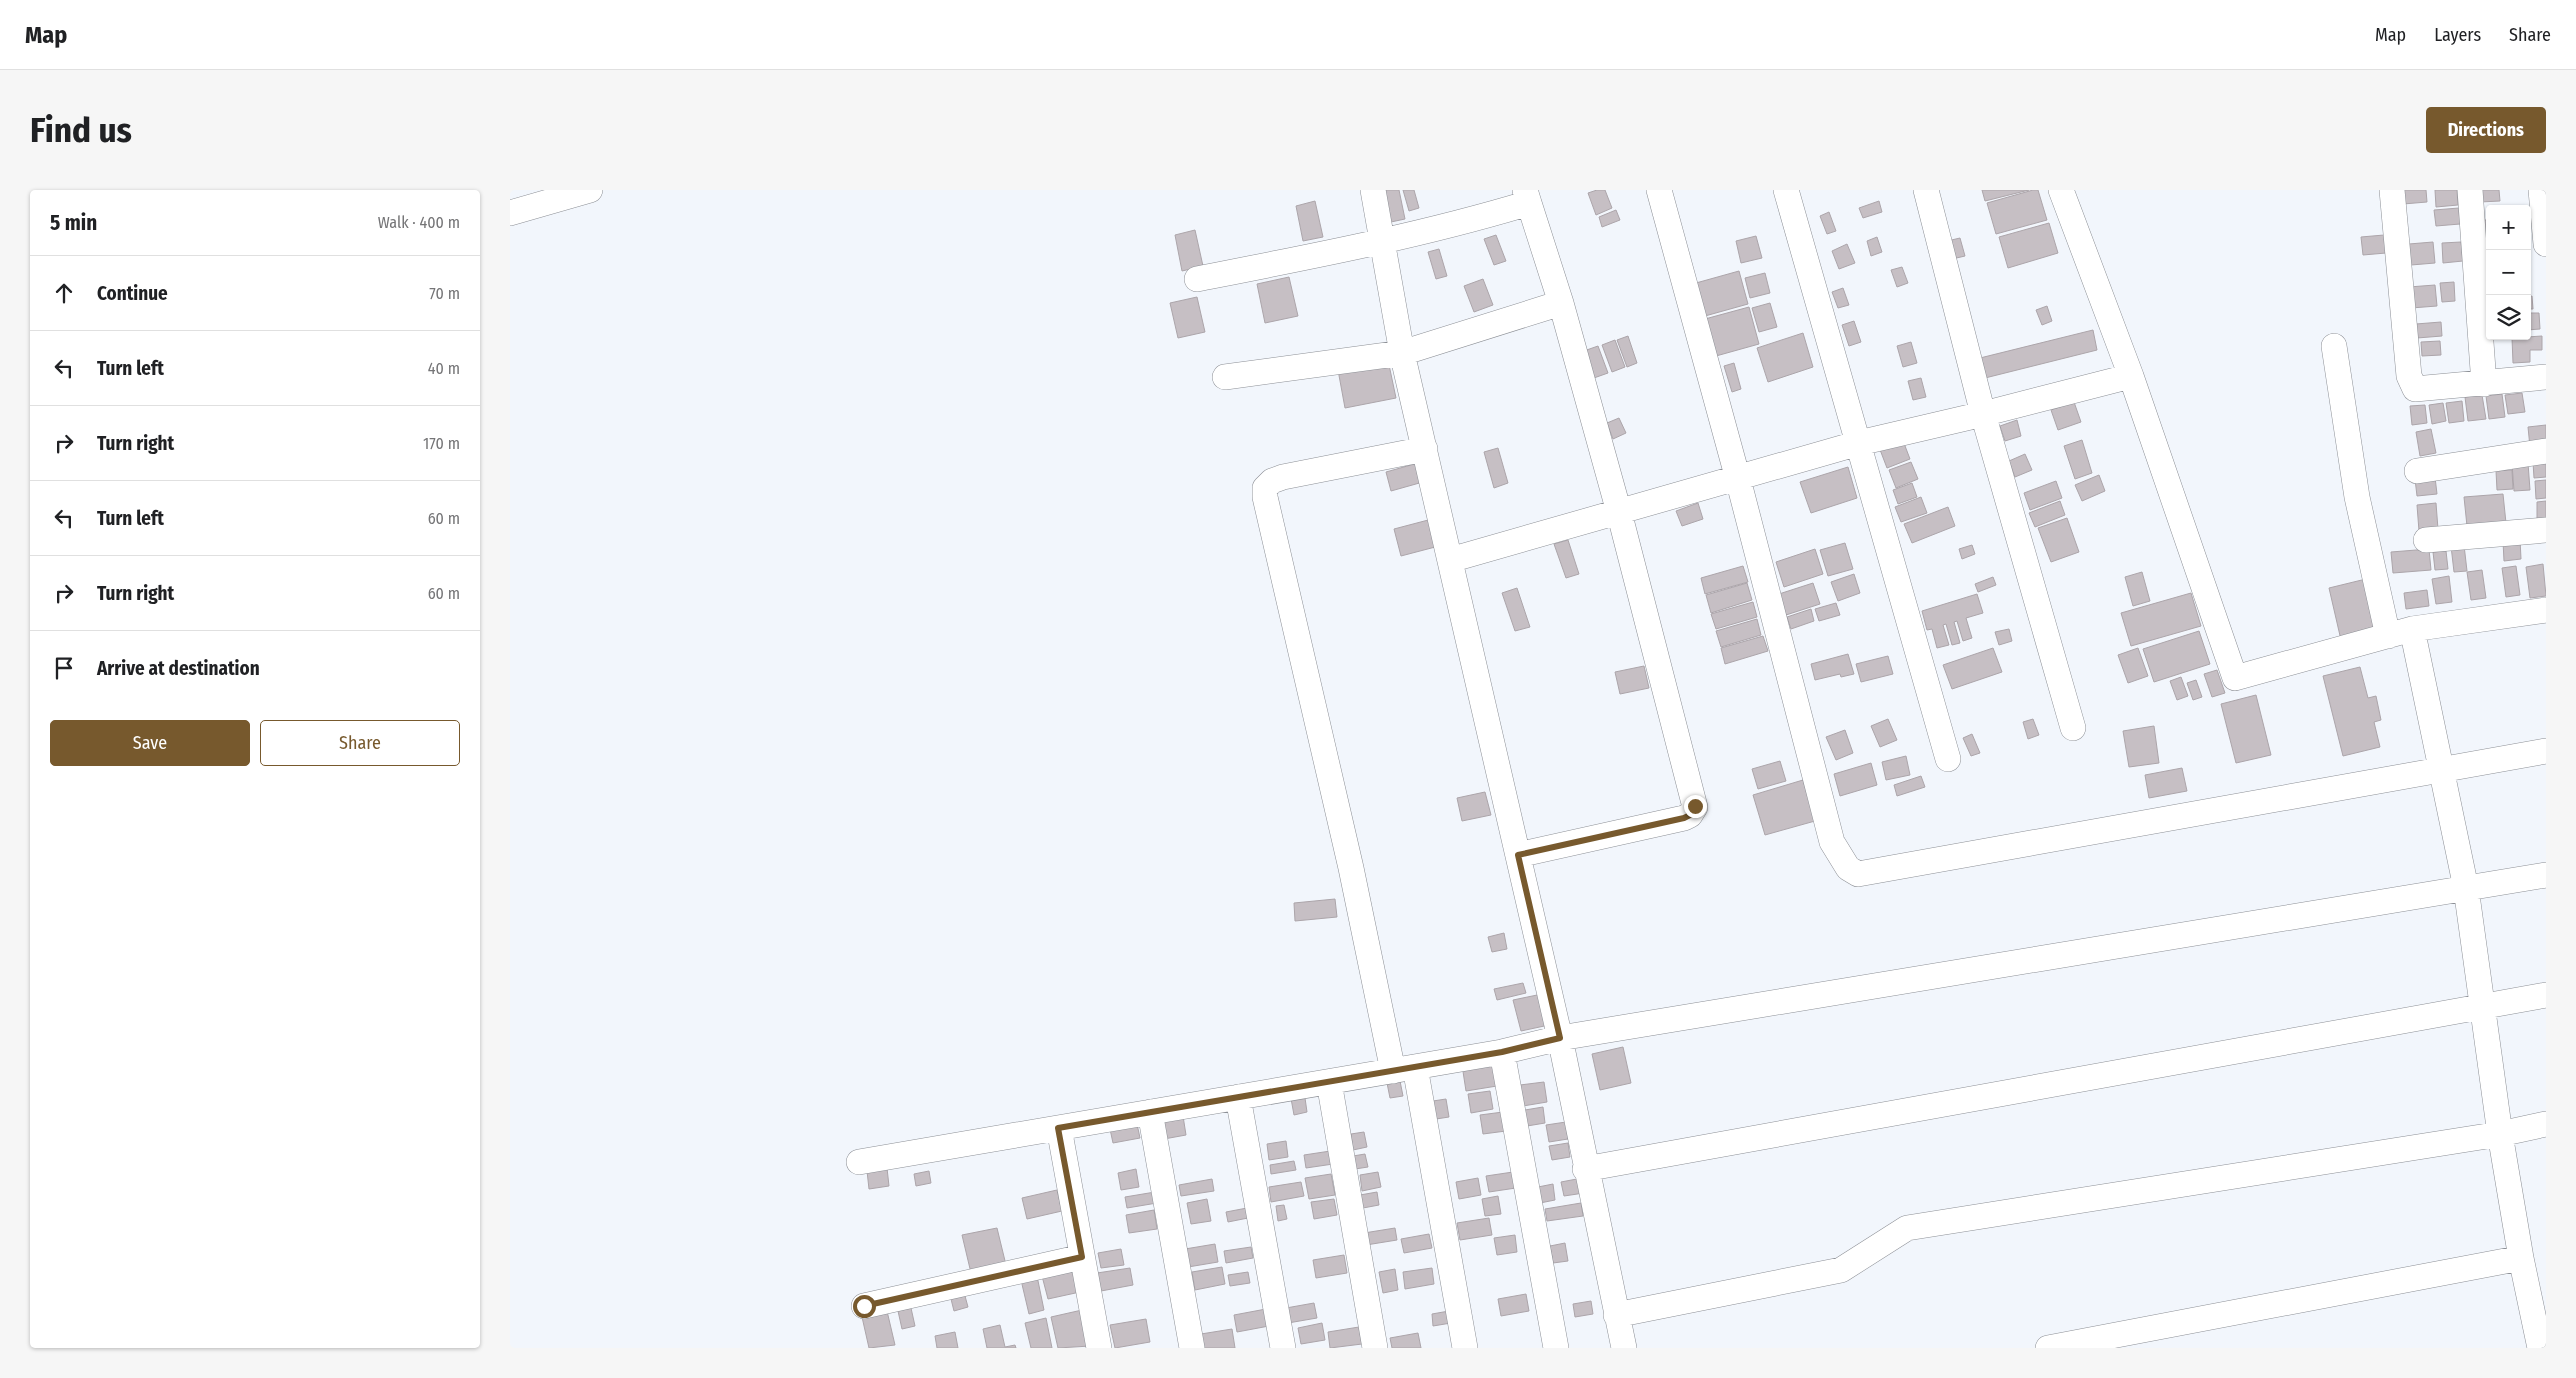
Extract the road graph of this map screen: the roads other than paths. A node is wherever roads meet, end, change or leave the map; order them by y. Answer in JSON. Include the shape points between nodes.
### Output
{"nodes":[{"id":1,"x":590,"y":190,"type":"edge"},
{"id":2,"x":1373,"y":190,"type":"edge"},
{"id":3,"x":1659,"y":190,"type":"edge"},
{"id":4,"x":1786,"y":190,"type":"edge"},
{"id":5,"x":1926,"y":190,"type":"edge"},
{"id":6,"x":2061,"y":190,"type":"edge"},
{"id":7,"x":2392,"y":190,"type":"edge"},
{"id":8,"x":2470,"y":190,"type":"edge"},
{"id":9,"x":1527,"y":196,"type":"edge"},
{"id":10,"x":2543,"y":196,"type":"edge"},
{"id":11,"x":510,"y":213,"type":"edge"},
{"id":12,"x":1384,"y":242,"type":"junction"},
{"id":13,"x":2546,"y":244,"type":"edge"},
{"id":14,"x":1198,"y":279,"type":"dead end"},
{"id":15,"x":1561,"y":303,"type":"junction"},
{"id":16,"x":2334,"y":346,"type":"dead end"},
{"id":17,"x":1402,"y":353,"type":"junction"},
{"id":18,"x":2131,"y":376,"type":"junction"},
{"id":19,"x":1225,"y":377,"type":"dead end"},
{"id":20,"x":2546,"y":377,"type":"edge"},
{"id":21,"x":2484,"y":384,"type":"junction"},
{"id":22,"x":1983,"y":414,"type":"junction"},
{"id":23,"x":1858,"y":443,"type":"junction"},
{"id":24,"x":1425,"y":449,"type":"junction"},
{"id":25,"x":2546,"y":451,"type":"edge"},
{"id":26,"x":2417,"y":471,"type":"dead end"},
{"id":27,"x":1738,"y":479,"type":"junction"},
{"id":28,"x":1620,"y":512,"type":"junction"},
{"id":29,"x":2546,"y":530,"type":"edge"},
{"id":30,"x":2426,"y":540,"type":"dead end"},
{"id":31,"x":1450,"y":560,"type":"junction"},
{"id":32,"x":2546,"y":610,"type":"edge"},
{"id":33,"x":2412,"y":629,"type":"junction"},
{"id":34,"x":2388,"y":636,"type":"junction"},
{"id":35,"x":2073,"y":728,"type":"dead end"},
{"id":36,"x":2546,"y":752,"type":"edge"},
{"id":37,"x":1948,"y":760,"type":"dead end"},
{"id":38,"x":2440,"y":770,"type":"junction"},
{"id":39,"x":1518,"y":855,"type":"junction"},
{"id":40,"x":2546,"y":875,"type":"edge"},
{"id":41,"x":2466,"y":888,"type":"junction"},
{"id":42,"x":2546,"y":995,"type":"edge"},
{"id":43,"x":2482,"y":1007,"type":"junction"},
{"id":44,"x":1560,"y":1038,"type":"junction"},
{"id":45,"x":1502,"y":1052,"type":"junction"},
{"id":46,"x":1404,"y":1069,"type":"junction"},
{"id":47,"x":1329,"y":1082,"type":"junction"},
{"id":48,"x":1238,"y":1097,"type":"junction"},
{"id":49,"x":1150,"y":1112,"type":"junction"},
{"id":50,"x":2546,"y":1124,"type":"edge"},
{"id":51,"x":1058,"y":1128,"type":"junction"},
{"id":52,"x":2500,"y":1134,"type":"junction"},
{"id":53,"x":859,"y":1162,"type":"dead end"},
{"id":54,"x":1585,"y":1169,"type":"junction"},
{"id":55,"x":1082,"y":1257,"type":"junction"},
{"id":56,"x":2521,"y":1258,"type":"junction"},
{"id":57,"x":864,"y":1306,"type":"dead end"},
{"id":58,"x":1616,"y":1315,"type":"junction"},
{"id":59,"x":1099,"y":1348,"type":"edge"},
{"id":60,"x":1192,"y":1348,"type":"edge"},
{"id":61,"x":1283,"y":1348,"type":"edge"},
{"id":62,"x":1375,"y":1348,"type":"edge"},
{"id":63,"x":1465,"y":1348,"type":"edge"},
{"id":64,"x":1556,"y":1348,"type":"edge"},
{"id":65,"x":1624,"y":1348,"type":"edge"},
{"id":66,"x":2048,"y":1348,"type":"edge"},
{"id":67,"x":2540,"y":1348,"type":"edge"}],
"edges":[{"from":1,"to":11,"type":"street"},
{"from":2,"to":12,"type":"street"},
{"from":3,"to":27,"type":"street"},
{"from":4,"to":23,"type":"street"},
{"from":5,"to":22,"type":"street"},
{"from":6,"to":18,"type":"street"},
{"from":7,"to":21,"type":"street","via":[[2411,384],[2422,390]]},
{"from":8,"to":21,"type":"street"},
{"from":9,"to":12,"type":"street"},
{"from":9,"to":15,"type":"street"},
{"from":10,"to":13,"type":"street"},
{"from":12,"to":14,"type":"street"},
{"from":12,"to":17,"type":"street"},
{"from":15,"to":17,"type":"street"},
{"from":15,"to":28,"type":"street"},
{"from":16,"to":34,"type":"street","via":[[2358,497]]},
{"from":17,"to":19,"type":"street"},
{"from":17,"to":24,"type":"street"},
{"from":18,"to":22,"type":"street"},
{"from":18,"to":34,"type":"street","via":[[2235,678]]},
{"from":20,"to":21,"type":"street"},
{"from":22,"to":23,"type":"street"},
{"from":22,"to":35,"type":"street"},
{"from":23,"to":27,"type":"street"},
{"from":23,"to":37,"type":"street"},
{"from":24,"to":31,"type":"street"},
{"from":24,"to":46,"type":"street","via":[[1283,477],[1265,488],[1351,868]]},
{"from":25,"to":26,"type":"street"},
{"from":27,"to":28,"type":"street"},
{"from":27,"to":38,"type":"street","via":[[1832,842],[1848,868],[1858,874]]},
{"from":28,"to":31,"type":"street"},
{"from":28,"to":39,"type":"street","via":[[1695,800],[1694,811],[1676,820]]},
{"from":29,"to":30,"type":"street"},
{"from":31,"to":39,"type":"street"},
{"from":32,"to":33,"type":"street"},
{"from":33,"to":34,"type":"street"},
{"from":33,"to":38,"type":"street"},
{"from":36,"to":38,"type":"street"},
{"from":38,"to":41,"type":"street"},
{"from":39,"to":44,"type":"street"},
{"from":40,"to":41,"type":"street"},
{"from":41,"to":43,"type":"street"},
{"from":41,"to":44,"type":"street"},
{"from":42,"to":43,"type":"street"},
{"from":43,"to":52,"type":"street"},
{"from":43,"to":54,"type":"street"},
{"from":44,"to":45,"type":"street"},
{"from":44,"to":54,"type":"street"},
{"from":45,"to":46,"type":"street"},
{"from":45,"to":64,"type":"street"},
{"from":46,"to":47,"type":"street"},
{"from":46,"to":63,"type":"street"},
{"from":47,"to":48,"type":"street"},
{"from":47,"to":62,"type":"street"},
{"from":48,"to":49,"type":"street"},
{"from":48,"to":61,"type":"street"},
{"from":49,"to":51,"type":"street"},
{"from":49,"to":60,"type":"street"},
{"from":50,"to":52,"type":"street"},
{"from":51,"to":53,"type":"street"},
{"from":51,"to":55,"type":"street"},
{"from":52,"to":56,"type":"street"},
{"from":52,"to":58,"type":"street","via":[[1907,1228],[1841,1270]]},
{"from":54,"to":58,"type":"street"},
{"from":55,"to":57,"type":"street"},
{"from":55,"to":59,"type":"street"},
{"from":56,"to":66,"type":"street"},
{"from":56,"to":67,"type":"street"},
{"from":58,"to":65,"type":"street"}]}
